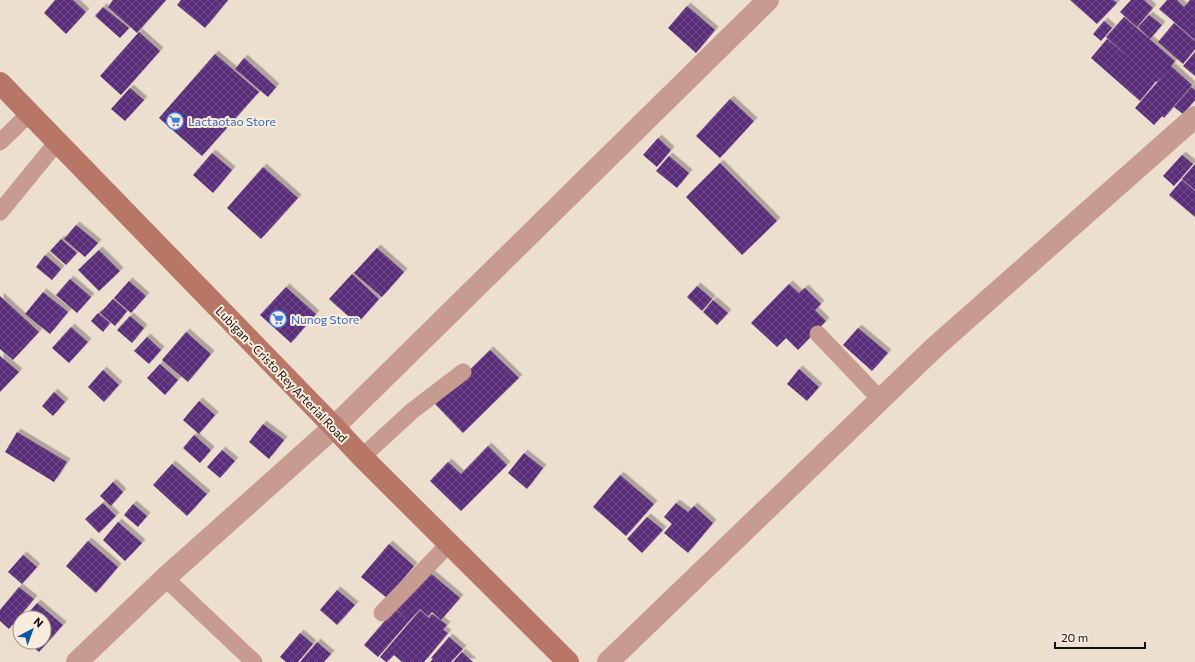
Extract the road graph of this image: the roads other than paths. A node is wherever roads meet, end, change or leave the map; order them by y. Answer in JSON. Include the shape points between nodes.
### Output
{"nodes":[{"id":1,"x":768,"y":0,"type":"edge"},
{"id":2,"x":0,"y":83,"type":"edge"},
{"id":3,"x":30,"y":113,"type":"junction"},
{"id":4,"x":1195,"y":117,"type":"edge"},
{"id":5,"x":58,"y":141,"type":"junction"},
{"id":6,"x":0,"y":142,"type":"edge"},
{"id":7,"x":0,"y":212,"type":"edge"},
{"id":8,"x":818,"y":334,"type":"dead end"},
{"id":9,"x":463,"y":372,"type":"dead end"},
{"id":10,"x":880,"y":400,"type":"junction"},
{"id":11,"x":334,"y":427,"type":"junction"},
{"id":12,"x":362,"y":457,"type":"junction"},
{"id":13,"x":449,"y":544,"type":"junction"},
{"id":14,"x":166,"y":578,"type":"junction"},
{"id":15,"x":382,"y":613,"type":"dead end"},
{"id":16,"x":77,"y":662,"type":"edge"},
{"id":17,"x":254,"y":662,"type":"edge"},
{"id":18,"x":568,"y":662,"type":"edge"},
{"id":19,"x":608,"y":662,"type":"edge"}],
"edges":[{"from":1,"to":11,"type":"street"},
{"from":2,"to":3,"type":"main road","name":"Lubigan - Cristo Rey Arterial Road"},
{"from":3,"to":5,"type":"main road","name":"Lubigan - Cristo Rey Arterial Road"},
{"from":3,"to":6,"type":"lane"},
{"from":4,"to":10,"type":"street","via":[[935,347]]},
{"from":5,"to":7,"type":"lane"},
{"from":5,"to":11,"type":"main road","name":"Lubigan - Cristo Rey Arterial Road"},
{"from":8,"to":10,"type":"lane"},
{"from":9,"to":12,"type":"lane","via":[[412,411]]},
{"from":10,"to":19,"type":"street"},
{"from":11,"to":12,"type":"main road","name":"Lubigan - Cristo Rey Arterial Road"},
{"from":11,"to":14,"type":"street"},
{"from":12,"to":13,"type":"main road","name":"Lubigan - Cristo Rey Arterial Road"},
{"from":13,"to":15,"type":"lane"},
{"from":13,"to":18,"type":"main road","name":"Lubigan - Cristo Rey Arterial Road"},
{"from":14,"to":16,"type":"street"},
{"from":14,"to":17,"type":"lane"}]}
